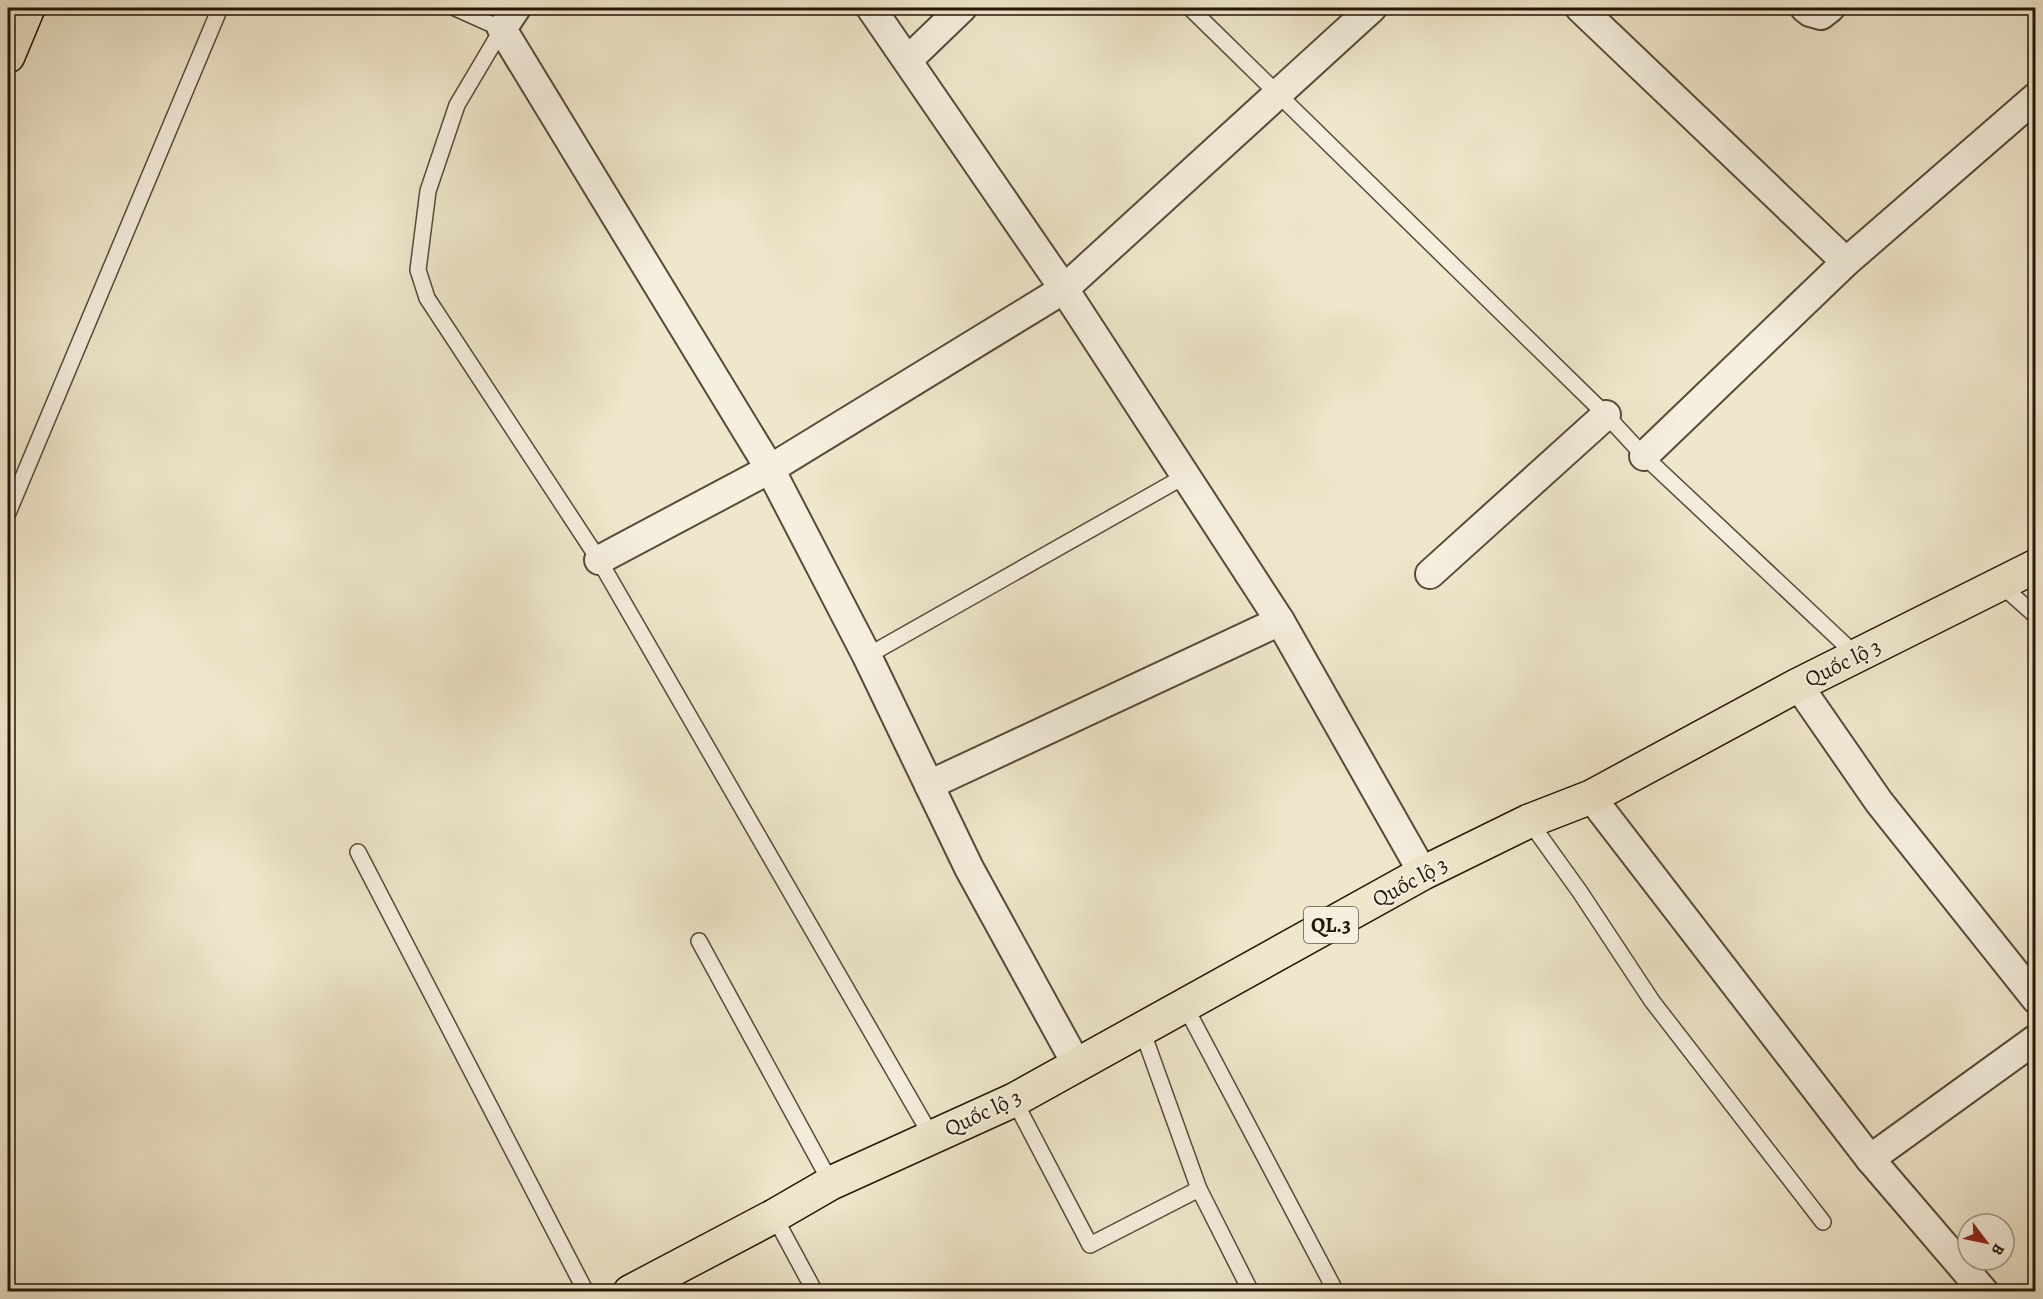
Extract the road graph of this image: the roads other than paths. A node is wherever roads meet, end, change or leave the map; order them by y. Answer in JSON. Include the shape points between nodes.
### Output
{"nodes":[{"id":1,"x":28,"y":8,"type":"edge"},
{"id":2,"x":220,"y":8,"type":"edge"},
{"id":3,"x":455,"y":8,"type":"edge"},
{"id":4,"x":872,"y":8,"type":"edge"},
{"id":5,"x":962,"y":8,"type":"edge"},
{"id":6,"x":1190,"y":8,"type":"edge"},
{"id":7,"x":1372,"y":8,"type":"edge"},
{"id":8,"x":1580,"y":8,"type":"edge"},
{"id":9,"x":1805,"y":8,"type":"edge"},
{"id":10,"x":1830,"y":8,"type":"edge"},
{"id":11,"x":509,"y":18,"type":"edge"},
{"id":12,"x":8,"y":56,"type":"edge"},
{"id":13,"x":908,"y":60,"type":"junction"},
{"id":14,"x":1276,"y":93,"type":"junction"},
{"id":15,"x":2036,"y":97,"type":"edge"},
{"id":16,"x":1846,"y":261,"type":"junction"},
{"id":17,"x":1064,"y":289,"type":"junction"},
{"id":18,"x":1606,"y":415,"type":"junction"},
{"id":19,"x":1644,"y":456,"type":"junction"},
{"id":20,"x":770,"y":469,"type":"junction"},
{"id":21,"x":1185,"y":476,"type":"junction"},
{"id":22,"x":8,"y":513,"type":"edge"},
{"id":23,"x":599,"y":560,"type":"junction"},
{"id":24,"x":2036,"y":566,"type":"edge"},
{"id":25,"x":1430,"y":574,"type":"dead end"},
{"id":26,"x":2001,"y":585,"type":"junction"},
{"id":27,"x":2036,"y":616,"type":"edge"},
{"id":28,"x":1280,"y":621,"type":"junction"},
{"id":29,"x":867,"y":656,"type":"junction"},
{"id":30,"x":1857,"y":656,"type":"junction"},
{"id":31,"x":1798,"y":685,"type":"junction"},
{"id":32,"x":929,"y":785,"type":"junction"},
{"id":33,"x":1590,"y":797,"type":"junction"},
{"id":34,"x":1529,"y":821,"type":"junction"},
{"id":35,"x":358,"y":852,"type":"dead end"},
{"id":36,"x":1423,"y":873,"type":"junction"},
{"id":37,"x":699,"y":941,"type":"dead end"},
{"id":38,"x":2036,"y":999,"type":"edge"},
{"id":39,"x":1185,"y":1006,"type":"junction"},
{"id":40,"x":1142,"y":1030,"type":"junction"},
{"id":41,"x":2036,"y":1039,"type":"edge"},
{"id":42,"x":1077,"y":1065,"type":"junction"},
{"id":43,"x":1014,"y":1100,"type":"junction"},
{"id":44,"x":932,"y":1137,"type":"junction"},
{"id":45,"x":1870,"y":1159,"type":"junction"},
{"id":46,"x":831,"y":1183,"type":"junction"},
{"id":47,"x":1199,"y":1189,"type":"junction"},
{"id":48,"x":774,"y":1216,"type":"junction"},
{"id":49,"x":1823,"y":1222,"type":"dead end"},
{"id":50,"x":586,"y":1292,"type":"edge"},
{"id":51,"x":630,"y":1292,"type":"edge"},
{"id":52,"x":815,"y":1292,"type":"edge"},
{"id":53,"x":1251,"y":1292,"type":"edge"},
{"id":54,"x":1336,"y":1292,"type":"edge"},
{"id":55,"x":1984,"y":1292,"type":"edge"}],
"edges":[{"from":1,"to":12,"type":"main road"},
{"from":2,"to":22,"type":"lane"},
{"from":3,"to":11,"type":"lane"},
{"from":4,"to":13,"type":"street"},
{"from":5,"to":13,"type":"street"},
{"from":6,"to":14,"type":"lane"},
{"from":7,"to":14,"type":"street"},
{"from":8,"to":16,"type":"street"},
{"from":9,"to":10,"type":"street","via":[[1821,15]]},
{"from":11,"to":20,"type":"street"},
{"from":11,"to":23,"type":"lane","via":[[457,105],[437,159],[428,191],[418,270],[427,298]]},
{"from":13,"to":17,"type":"street"},
{"from":14,"to":17,"type":"street"},
{"from":14,"to":18,"type":"lane"},
{"from":15,"to":16,"type":"street"},
{"from":16,"to":19,"type":"street"},
{"from":17,"to":20,"type":"street"},
{"from":17,"to":21,"type":"street"},
{"from":18,"to":19,"type":"lane"},
{"from":18,"to":25,"type":"street"},
{"from":19,"to":30,"type":"lane"},
{"from":20,"to":23,"type":"street"},
{"from":20,"to":29,"type":"street"},
{"from":21,"to":28,"type":"street"},
{"from":21,"to":29,"type":"lane"},
{"from":23,"to":44,"type":"lane"},
{"from":24,"to":26,"type":"main road","name":"Quốc lộ 3","number":"QL.3"},
{"from":26,"to":27,"type":"lane"},
{"from":26,"to":30,"type":"main road","name":"Quốc lộ 3","number":"QL.3"},
{"from":28,"to":32,"type":"street"},
{"from":28,"to":36,"type":"street"},
{"from":29,"to":32,"type":"street"},
{"from":30,"to":31,"type":"main road","name":"Quốc lộ 3","number":"QL.3"},
{"from":31,"to":33,"type":"main road","name":"Quốc lộ 3","number":"QL.3"},
{"from":31,"to":38,"type":"street","via":[[1879,802]]},
{"from":32,"to":42,"type":"street","via":[[969,868]]},
{"from":33,"to":34,"type":"main road","name":"Quốc lộ 3","number":"QL.3"},
{"from":33,"to":45,"type":"street"},
{"from":34,"to":36,"type":"main road","name":"Quốc lộ 3","number":"QL.3"},
{"from":34,"to":49,"type":"lane","via":[[1652,1001]]},
{"from":35,"to":50,"type":"lane"},
{"from":36,"to":39,"type":"main road","name":"Quốc lộ 3","number":"QL.3"},
{"from":37,"to":46,"type":"lane"},
{"from":39,"to":40,"type":"main road","name":"Quốc lộ 3","number":"QL.3"},
{"from":39,"to":54,"type":"lane"},
{"from":40,"to":42,"type":"main road","name":"Quốc lộ 3","number":"QL.3"},
{"from":40,"to":47,"type":"lane"},
{"from":41,"to":45,"type":"street"},
{"from":42,"to":43,"type":"main road","name":"Quốc lộ 3","number":"QL.3"},
{"from":43,"to":44,"type":"main road","name":"Quốc lộ 3","number":"QL.3"},
{"from":43,"to":47,"type":"lane","via":[[1090,1245]]},
{"from":44,"to":46,"type":"main road","name":"Quốc lộ 3","number":"QL.3"},
{"from":45,"to":55,"type":"street"},
{"from":46,"to":48,"type":"main road","name":"Quốc lộ 3","number":"QL.3"},
{"from":47,"to":53,"type":"lane"},
{"from":48,"to":51,"type":"main road","name":"Quốc lộ 3","number":"QL.3"},
{"from":48,"to":52,"type":"lane"}]}
